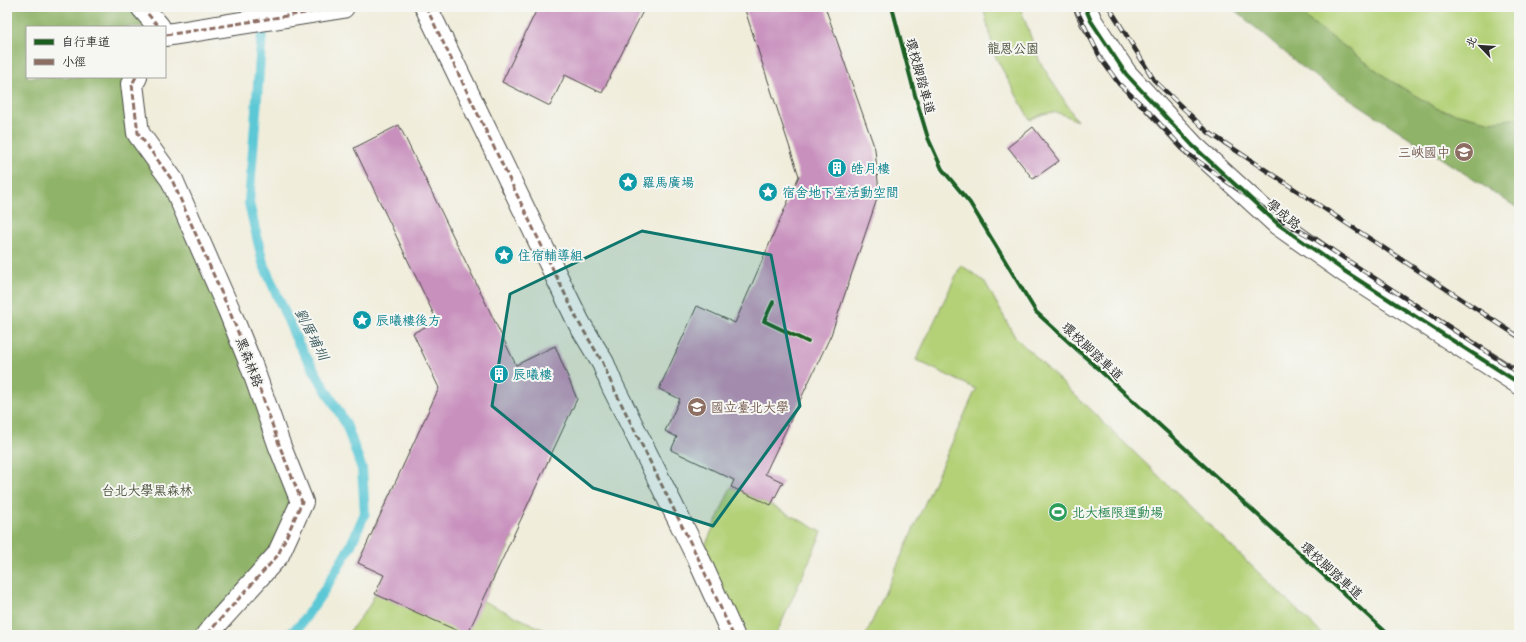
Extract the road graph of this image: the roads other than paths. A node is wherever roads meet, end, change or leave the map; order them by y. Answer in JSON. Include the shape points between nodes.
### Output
{"nodes":[{"id":1,"x":142,"y":7,"type":"edge"},
{"id":2,"x":426,"y":7,"type":"edge"},
{"id":3,"x":1085,"y":7,"type":"edge"},
{"id":4,"x":339,"y":8,"type":"edge"},
{"id":5,"x":158,"y":26,"type":"edge"},
{"id":6,"x":166,"y":33,"type":"edge"},
{"id":7,"x":135,"y":78,"type":"edge"},
{"id":8,"x":1519,"y":383,"type":"edge"},
{"id":9,"x":207,"y":635,"type":"edge"},
{"id":10,"x":733,"y":635,"type":"edge"}],
"edges":[{"from":1,"to":5,"type":"street"},
{"from":2,"to":10,"type":"street","via":[[579,323],[603,363]]},
{"from":3,"to":8,"type":"street","name":"學成路","via":[[1091,21],[1126,74],[1193,146],[1278,224],[1346,272]]},
{"from":4,"to":6,"type":"street","via":[[204,30]]},
{"from":7,"to":9,"type":"street","name":"黑森林路","via":[[132,84],[138,133],[172,180],[229,310],[302,502],[278,555]]}]}
